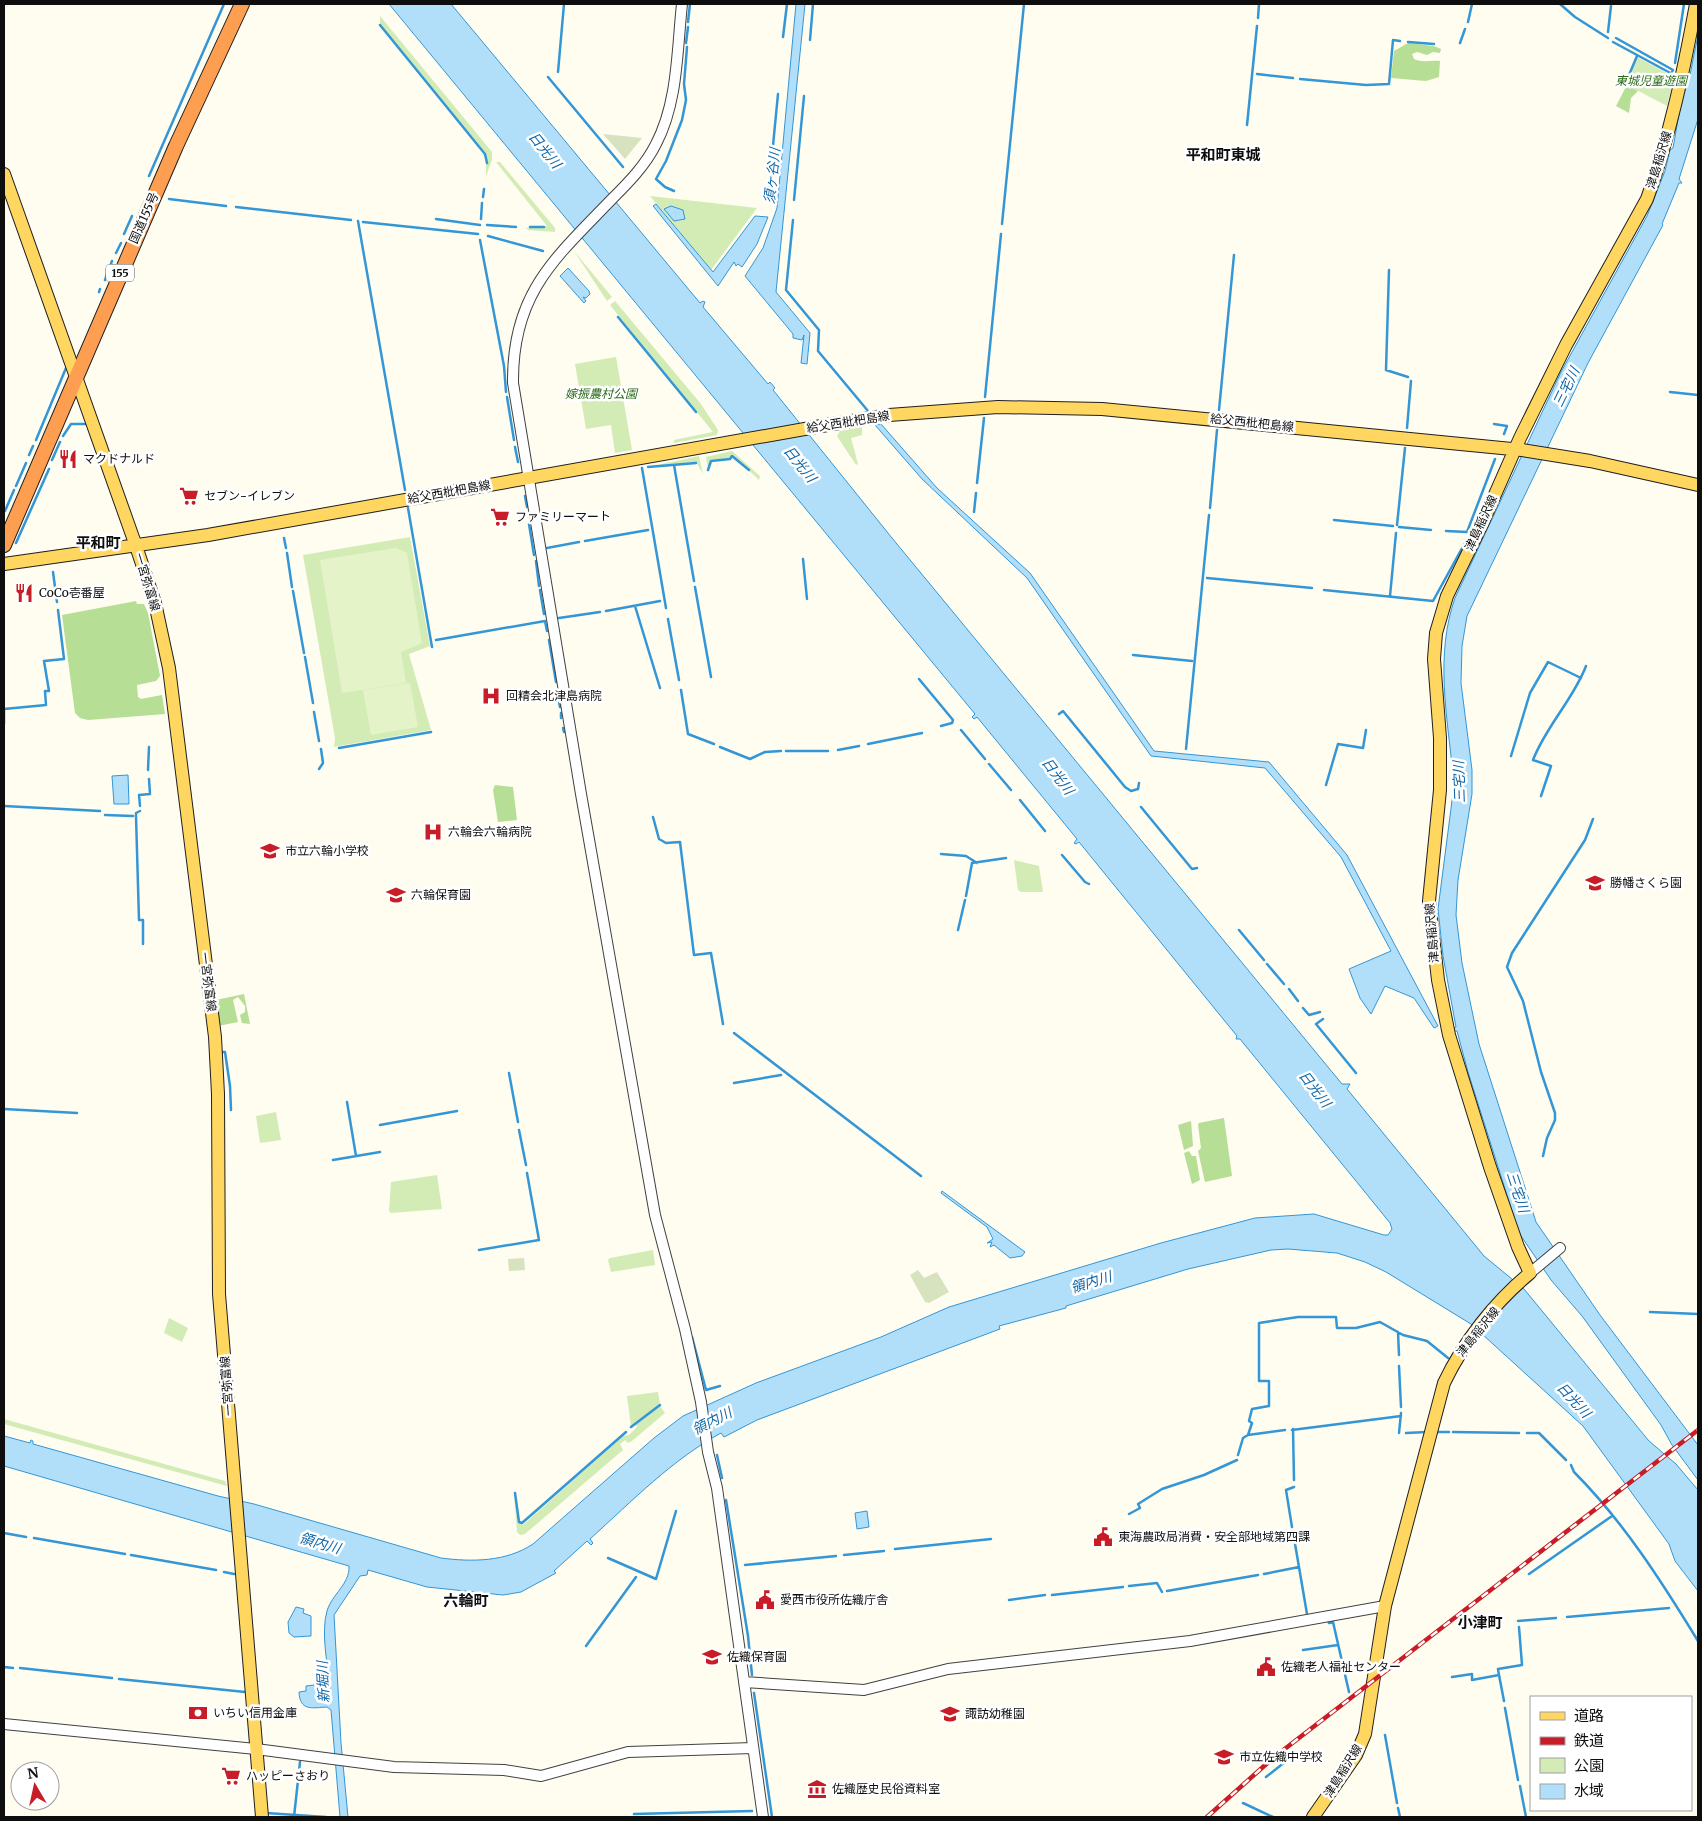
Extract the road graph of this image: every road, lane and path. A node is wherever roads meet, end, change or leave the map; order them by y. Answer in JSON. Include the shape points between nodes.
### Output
{"nodes":[{"id":1,"x":242,"y":4,"type":"edge"},
{"id":2,"x":682,"y":4,"type":"edge"},
{"id":3,"x":1696,"y":4,"type":"edge"},
{"id":4,"x":4,"y":174,"type":"edge"},
{"id":5,"x":76,"y":378,"type":"junction"},
{"id":6,"x":1518,"y":449,"type":"junction"},
{"id":7,"x":528,"y":478,"type":"junction"},
{"id":8,"x":1698,"y":485,"type":"edge"},
{"id":9,"x":4,"y":544,"type":"edge"},
{"id":10,"x":136,"y":546,"type":"junction"},
{"id":11,"x":4,"y":564,"type":"edge"},
{"id":12,"x":1560,"y":1248,"type":"dead end"},
{"id":13,"x":1534,"y":1270,"type":"junction"},
{"id":14,"x":1385,"y":1606,"type":"junction"},
{"id":15,"x":744,"y":1682,"type":"junction"},
{"id":16,"x":4,"y":1724,"type":"edge"},
{"id":17,"x":753,"y":1748,"type":"junction"},
{"id":18,"x":256,"y":1749,"type":"junction"},
{"id":19,"x":262,"y":1817,"type":"edge"},
{"id":20,"x":763,"y":1817,"type":"edge"},
{"id":21,"x":1313,"y":1817,"type":"edge"}],
"edges":[{"from":1,"to":5,"type":"highway","name":"国道155号","number":"155","via":[[173,153]]},
{"from":2,"to":7,"type":"street","via":[[672,96],[663,129],[646,161],[538,281],[523,312],[517,334],[513,383]]},
{"from":3,"to":6,"type":"main road","name":"津島稲沢線","via":[[1668,130],[1646,199],[1566,345]]},
{"from":4,"to":5,"type":"main road","name":"一宮弥富線"},
{"from":5,"to":9,"type":"highway","name":"国道155号","number":"155"},
{"from":5,"to":10,"type":"main road","name":"一宮弥富線"},
{"from":6,"to":7,"type":"main road","name":"給父西枇杷島線","via":[[1175,415],[1036,406],[940,410],[814,427]]},
{"from":6,"to":8,"type":"main road","name":"給父西枇杷島線"},
{"from":6,"to":13,"type":"main road","name":"津島稲沢線","via":[[1447,596],[1436,632],[1434,668],[1440,738],[1440,790],[1428,901],[1449,1035],[1518,1247]]},
{"from":7,"to":10,"type":"main road","name":"給父西枇杷島線"},
{"from":7,"to":15,"type":"street","via":[[655,1215],[685,1329],[717,1488]]},
{"from":10,"to":11,"type":"main road","name":"給父西枇杷島線"},
{"from":10,"to":18,"type":"main road","name":"一宮弥富線","via":[[155,603],[169,668],[215,1037],[219,1294]]},
{"from":12,"to":13,"type":"street"},
{"from":13,"to":14,"type":"main road","name":"津島稲沢線","via":[[1472,1335],[1444,1383]]},
{"from":14,"to":15,"type":"street","via":[[1190,1641],[948,1669],[864,1690]]},
{"from":14,"to":21,"type":"main road","name":"津島稲沢線","via":[[1365,1734],[1353,1761]]},
{"from":15,"to":17,"type":"street"},
{"from":16,"to":18,"type":"street"},
{"from":17,"to":18,"type":"street","via":[[628,1752],[541,1776],[504,1770],[394,1767]]},
{"from":17,"to":20,"type":"street"},
{"from":18,"to":19,"type":"main road","name":"一宮弥富線"}]}
